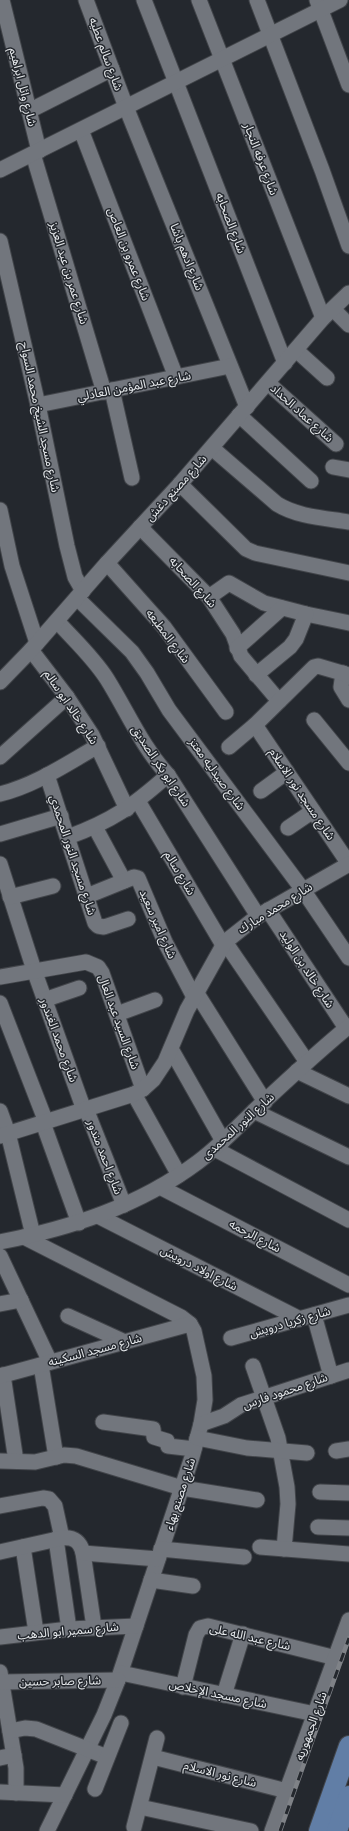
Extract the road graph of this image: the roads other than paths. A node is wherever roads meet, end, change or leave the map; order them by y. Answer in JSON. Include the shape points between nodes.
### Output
{"nodes":[{"id":1,"x":2,"y":0,"type":"edge"},
{"id":2,"x":86,"y":0,"type":"edge"},
{"id":3,"x":144,"y":0,"type":"edge"},
{"id":4,"x":199,"y":0,"type":"edge"},
{"id":5,"x":257,"y":0,"type":"edge"},
{"id":6,"x":340,"y":0,"type":"edge"},
{"id":7,"x":318,"y":5,"type":"edge"},
{"id":8,"x":270,"y":35,"type":"junction"},
{"id":9,"x":222,"y":59,"type":"junction"},
{"id":10,"x":112,"y":69,"type":"junction"},
{"id":11,"x":177,"y":82,"type":"junction"},
{"id":12,"x":349,"y":85,"type":"edge"},
{"id":13,"x":126,"y":107,"type":"junction"},
{"id":14,"x":29,"y":110,"type":"junction"},
{"id":15,"x":81,"y":130,"type":"junction"},
{"id":16,"x":36,"y":152,"type":"junction"},
{"id":17,"x":0,"y":170,"type":"edge"},
{"id":18,"x":0,"y":241,"type":"edge"},
{"id":19,"x":349,"y":246,"type":"edge"},
{"id":20,"x":349,"y":293,"type":"edge"},
{"id":21,"x":328,"y":313,"type":"junction"},
{"id":22,"x":349,"y":325,"type":"edge"},
{"id":23,"x":296,"y":350,"type":"junction"},
{"id":24,"x":285,"y":363,"type":"junction"},
{"id":25,"x":230,"y":366,"type":"junction"},
{"id":26,"x":176,"y":377,"type":"junction"},
{"id":27,"x":327,"y":378,"type":"dead end"},
{"id":28,"x":268,"y":383,"type":"junction"},
{"id":29,"x":108,"y":391,"type":"junction"},
{"id":30,"x":38,"y":405,"type":"junction"},
{"id":31,"x":243,"y":411,"type":"junction"},
{"id":32,"x":336,"y":444,"type":"dead end"},
{"id":33,"x":212,"y":448,"type":"junction"},
{"id":34,"x":333,"y":467,"type":"dead end"},
{"id":35,"x":349,"y":470,"type":"edge"},
{"id":36,"x":132,"y":478,"type":"dead end"},
{"id":37,"x":311,"y":481,"type":"dead end"},
{"id":38,"x":180,"y":484,"type":"junction"},
{"id":39,"x":0,"y":510,"type":"edge"},
{"id":40,"x":349,"y":522,"type":"edge"},
{"id":41,"x":140,"y":527,"type":"junction"},
{"id":42,"x":2,"y":536,"type":"edge"},
{"id":43,"x":107,"y":563,"type":"junction"},
{"id":44,"x":349,"y":573,"type":"edge"},
{"id":45,"x":80,"y":595,"type":"junction"},
{"id":46,"x":209,"y":597,"type":"junction"},
{"id":47,"x":282,"y":608,"type":"junction"},
{"id":48,"x":306,"y":614,"type":"junction"},
{"id":49,"x":56,"y":621,"type":"junction"},
{"id":50,"x":349,"y":623,"type":"edge"},
{"id":51,"x":34,"y":647,"type":"junction"},
{"id":52,"x":237,"y":648,"type":"junction"},
{"id":53,"x":346,"y":674,"type":"edge"},
{"id":54,"x":2,"y":675,"type":"edge"},
{"id":55,"x":256,"y":675,"type":"junction"},
{"id":56,"x":67,"y":697,"type":"junction"},
{"id":57,"x":349,"y":700,"type":"edge"},
{"id":58,"x":279,"y":701,"type":"junction"},
{"id":59,"x":226,"y":712,"type":"dead end"},
{"id":60,"x":314,"y":720,"type":"dead end"},
{"id":61,"x":255,"y":725,"type":"junction"},
{"id":62,"x":98,"y":746,"type":"junction"},
{"id":63,"x":229,"y":746,"type":"dead end"},
{"id":64,"x":0,"y":757,"type":"edge"},
{"id":65,"x":349,"y":763,"type":"edge"},
{"id":66,"x":287,"y":772,"type":"junction"},
{"id":67,"x":47,"y":775,"type":"junction"},
{"id":68,"x":168,"y":775,"type":"junction"},
{"id":69,"x":261,"y":791,"type":"dead end"},
{"id":70,"x":0,"y":794,"type":"edge"},
{"id":71,"x":132,"y":805,"type":"junction"},
{"id":72,"x":313,"y":811,"type":"junction"},
{"id":73,"x":61,"y":816,"type":"junction"},
{"id":74,"x":95,"y":827,"type":"junction"},
{"id":75,"x":288,"y":828,"type":"dead end"},
{"id":76,"x":0,"y":834,"type":"edge"},
{"id":77,"x":68,"y":837,"type":"junction"},
{"id":78,"x":0,"y":864,"type":"edge"},
{"id":79,"x":349,"y":864,"type":"edge"},
{"id":80,"x":124,"y":881,"type":"junction"},
{"id":81,"x":53,"y":886,"type":"dead end"},
{"id":82,"x":302,"y":890,"type":"junction"},
{"id":83,"x":87,"y":896,"type":"junction"},
{"id":84,"x":10,"y":897,"type":"junction"},
{"id":85,"x":263,"y":913,"type":"junction"},
{"id":86,"x":128,"y":919,"type":"dead end"},
{"id":87,"x":224,"y":943,"type":"junction"},
{"id":88,"x":349,"y":958,"type":"edge"},
{"id":89,"x":34,"y":970,"type":"junction"},
{"id":90,"x":0,"y":977,"type":"edge"},
{"id":91,"x":79,"y":988,"type":"dead end"},
{"id":92,"x":195,"y":994,"type":"junction"},
{"id":93,"x":44,"y":1000,"type":"junction"},
{"id":94,"x":155,"y":1000,"type":"dead end"},
{"id":95,"x":0,"y":1003,"type":"edge"},
{"id":96,"x":117,"y":1014,"type":"junction"},
{"id":97,"x":346,"y":1032,"type":"edge"},
{"id":98,"x":171,"y":1049,"type":"junction"},
{"id":99,"x":302,"y":1066,"type":"junction"},
{"id":100,"x":139,"y":1092,"type":"junction"},
{"id":101,"x":349,"y":1096,"type":"edge"},
{"id":102,"x":260,"y":1106,"type":"junction"},
{"id":103,"x":85,"y":1109,"type":"junction"},
{"id":104,"x":0,"y":1111,"type":"edge"},
{"id":105,"x":45,"y":1122,"type":"junction"},
{"id":106,"x":4,"y":1134,"type":"edge"},
{"id":107,"x":219,"y":1145,"type":"junction"},
{"id":108,"x":349,"y":1158,"type":"edge"},
{"id":109,"x":179,"y":1175,"type":"junction"},
{"id":110,"x":160,"y":1187,"type":"junction"},
{"id":111,"x":124,"y":1205,"type":"junction"},
{"id":112,"x":98,"y":1216,"type":"junction"},
{"id":113,"x":349,"y":1220,"type":"edge"},
{"id":114,"x":79,"y":1223,"type":"junction"},
{"id":115,"x":29,"y":1236,"type":"junction"},
{"id":116,"x":0,"y":1242,"type":"edge"},
{"id":117,"x":0,"y":1256,"type":"edge"},
{"id":118,"x":349,"y":1285,"type":"edge"},
{"id":119,"x":21,"y":1300,"type":"junction"},
{"id":120,"x":0,"y":1304,"type":"edge"},
{"id":121,"x":349,"y":1305,"type":"edge"},
{"id":122,"x":68,"y":1316,"type":"dead end"},
{"id":123,"x":307,"y":1317,"type":"junction"},
{"id":124,"x":190,"y":1324,"type":"junction"},
{"id":125,"x":231,"y":1338,"type":"dead end"},
{"id":126,"x":125,"y":1342,"type":"junction"},
{"id":127,"x":45,"y":1364,"type":"junction"},
{"id":128,"x":253,"y":1366,"type":"dead end"},
{"id":129,"x":349,"y":1370,"type":"edge"},
{"id":130,"x":2,"y":1375,"type":"edge"},
{"id":131,"x":331,"y":1376,"type":"junction"},
{"id":132,"x":264,"y":1398,"type":"junction"},
{"id":133,"x":103,"y":1422,"type":"dead end"},
{"id":134,"x":197,"y":1437,"type":"junction"},
{"id":135,"x":280,"y":1451,"type":"junction"},
{"id":136,"x":307,"y":1453,"type":"dead end"},
{"id":137,"x":56,"y":1457,"type":"junction"},
{"id":138,"x":16,"y":1461,"type":"junction"},
{"id":139,"x":0,"y":1462,"type":"edge"},
{"id":140,"x":182,"y":1488,"type":"junction"},
{"id":141,"x":320,"y":1492,"type":"dead end"},
{"id":142,"x":349,"y":1493,"type":"edge"},
{"id":143,"x":257,"y":1500,"type":"dead end"},
{"id":144,"x":0,"y":1506,"type":"edge"},
{"id":145,"x":318,"y":1526,"type":"dead end"},
{"id":146,"x":349,"y":1528,"type":"edge"},
{"id":147,"x":59,"y":1539,"type":"junction"},
{"id":148,"x":23,"y":1547,"type":"junction"},
{"id":149,"x":260,"y":1547,"type":"dead end"},
{"id":150,"x":284,"y":1549,"type":"junction"},
{"id":151,"x":0,"y":1552,"type":"edge"},
{"id":152,"x":83,"y":1553,"type":"junction"},
{"id":153,"x":160,"y":1554,"type":"junction"},
{"id":154,"x":349,"y":1554,"type":"edge"},
{"id":155,"x":244,"y":1558,"type":"dead end"},
{"id":156,"x":151,"y":1580,"type":"junction"},
{"id":157,"x":193,"y":1586,"type":"dead end"},
{"id":158,"x":349,"y":1620,"type":"edge"},
{"id":159,"x":136,"y":1626,"type":"junction"},
{"id":160,"x":94,"y":1627,"type":"junction"},
{"id":161,"x":69,"y":1628,"type":"junction"},
{"id":162,"x":36,"y":1632,"type":"junction"},
{"id":163,"x":243,"y":1634,"type":"junction"},
{"id":164,"x":0,"y":1637,"type":"edge"},
{"id":165,"x":336,"y":1658,"type":"junction"},
{"id":166,"x":1,"y":1677,"type":"edge"},
{"id":167,"x":120,"y":1677,"type":"junction"},
{"id":168,"x":183,"y":1686,"type":"junction"},
{"id":169,"x":224,"y":1695,"type":"junction"},
{"id":170,"x":315,"y":1714,"type":"junction"},
{"id":171,"x":121,"y":1723,"type":"dead end"},
{"id":172,"x":10,"y":1731,"type":"junction"},
{"id":173,"x":157,"y":1738,"type":"dead end"},
{"id":174,"x":349,"y":1746,"type":"edge"},
{"id":175,"x":87,"y":1749,"type":"junction"},
{"id":176,"x":7,"y":1756,"type":"edge"},
{"id":177,"x":107,"y":1757,"type":"junction"},
{"id":178,"x":152,"y":1757,"type":"junction"},
{"id":179,"x":95,"y":1789,"type":"dead end"},
{"id":180,"x":287,"y":1791,"type":"junction"},
{"id":181,"x":0,"y":1792,"type":"edge"},
{"id":182,"x":16,"y":1793,"type":"junction"},
{"id":183,"x":65,"y":1795,"type":"junction"},
{"id":184,"x":344,"y":1801,"type":"edge"},
{"id":185,"x":140,"y":1807,"type":"junction"},
{"id":186,"x":134,"y":1827,"type":"dead end"},
{"id":187,"x":47,"y":1831,"type":"edge"},
{"id":188,"x":251,"y":1831,"type":"edge"},
{"id":189,"x":272,"y":1831,"type":"edge"},
{"id":190,"x":319,"y":1831,"type":"edge"},
{"id":191,"x":337,"y":1831,"type":"edge"}],
"edges":[{"from":1,"to":14,"type":"street","name":"شارع وائل ابراهيم"},
{"from":2,"to":10,"type":"street","name":"شارع سالم عطيه"},
{"from":3,"to":11,"type":"street","name":"شارع الصحابه"},
{"from":4,"to":9,"type":"street","name":"شارع عرفه النجار"},
{"from":5,"to":8,"type":"street"},
{"from":6,"to":7,"type":"street"},
{"from":7,"to":8,"type":"street"},
{"from":7,"to":12,"type":"street"},
{"from":8,"to":9,"type":"street"},
{"from":8,"to":19,"type":"street"},
{"from":9,"to":11,"type":"street"},
{"from":9,"to":21,"type":"street","name":"شارع عرفه النجار"},
{"from":10,"to":13,"type":"street","name":"شارع سالم عطيه"},
{"from":10,"to":14,"type":"street"},
{"from":11,"to":13,"type":"street"},
{"from":11,"to":24,"type":"street","name":"شارع الصحابه"},
{"from":13,"to":15,"type":"street"},
{"from":13,"to":25,"type":"street","name":"شارع ادهم باشا"},
{"from":14,"to":16,"type":"street","name":"شارع وائل ابراهيم"},
{"from":15,"to":16,"type":"street"},
{"from":15,"to":26,"type":"street","name":"شارع عمرو بن العاص"},
{"from":16,"to":17,"type":"street"},
{"from":16,"to":29,"type":"street","name":"شارع عمر بن عبد العزيز"},
{"from":18,"to":30,"type":"street","name":"شارع مسجد الشيخ محمد السواح"},
{"from":20,"to":21,"type":"street","name":"شارع مصنع دغش"},
{"from":21,"to":22,"type":"street"},
{"from":21,"to":23,"type":"street","name":"شارع مصنع دغش"},
{"from":23,"to":24,"type":"street","name":"شارع مصنع دغش"},
{"from":23,"to":27,"type":"street"},
{"from":24,"to":28,"type":"street","name":"شارع مصنع دغش"},
{"from":25,"to":26,"type":"street","name":"شارع عبد المؤمن العادلي"},
{"from":25,"to":31,"type":"street","name":"شارع ادهم باشا"},
{"from":26,"to":29,"type":"street","name":"شارع عبد المؤمن العادلي"},
{"from":28,"to":31,"type":"street","name":"شارع مصنع دغش"},
{"from":28,"to":32,"type":"street","name":"شارع عماد الحداد"},
{"from":29,"to":30,"type":"street","name":"شارع عبد المؤمن العادلي"},
{"from":29,"to":36,"type":"street","name":"شارع عمر بن عبد العزيز"},
{"from":30,"to":45,"type":"street","name":"شارع مسجد الشيخ محمد السواح","via":[[67,546]]},
{"from":31,"to":33,"type":"street","name":"شارع مصنع دغش"},
{"from":31,"to":37,"type":"street"},
{"from":33,"to":38,"type":"street","name":"شارع مصنع دغش"},
{"from":33,"to":40,"type":"street","via":[[284,508]]},
{"from":34,"to":35,"type":"street"},
{"from":38,"to":41,"type":"street","name":"شارع مصنع دغش"},
{"from":38,"to":44,"type":"street","via":[[249,551]]},
{"from":39,"to":42,"type":"street","name":"شارع خالد ابو سالم"},
{"from":41,"to":43,"type":"street","name":"شارع مصنع دغش"},
{"from":41,"to":46,"type":"street","name":"شارع الصحابه"},
{"from":42,"to":51,"type":"street","name":"شارع خالد ابو سالم"},
{"from":43,"to":45,"type":"street","name":"شارع مصنع دغش"},
{"from":43,"to":59,"type":"street","name":"شارع المطبعه","via":[[164,627]]},
{"from":45,"to":49,"type":"street","name":"شارع مصنع دغش"},
{"from":45,"to":82,"type":"street","name":"شارع صيدليه معتز","via":[[132,652],[169,710]]},
{"from":46,"to":47,"type":"street","via":[[229,583],[264,603]]},
{"from":46,"to":52,"type":"street","name":"شارع الصحابه","via":[[234,634]]},
{"from":47,"to":48,"type":"street"},
{"from":47,"to":52,"type":"street"},
{"from":48,"to":50,"type":"street"},
{"from":48,"to":55,"type":"street","via":[[290,647]]},
{"from":49,"to":51,"type":"street","name":"شارع مصنع دغش"},
{"from":49,"to":68,"type":"street","name":"شارع ابو بكر الصديق","via":[[101,669],[144,744]]},
{"from":51,"to":54,"type":"street","name":"شارع مصنع دغش"},
{"from":51,"to":56,"type":"street","name":"شارع خالد ابو سالم"},
{"from":52,"to":55,"type":"street","name":"شارع الصحابه","via":[[240,656]]},
{"from":53,"to":57,"type":"street","via":[[341,687]]},
{"from":53,"to":58,"type":"street","via":[[314,667]]},
{"from":55,"to":58,"type":"street","name":"شارع الصحابه"},
{"from":56,"to":62,"type":"street","name":"شارع خالد ابو سالم"},
{"from":56,"to":64,"type":"street"},
{"from":58,"to":61,"type":"street"},
{"from":60,"to":65,"type":"street"},
{"from":61,"to":63,"type":"street"},
{"from":61,"to":66,"type":"street","name":"شارع مسجد نور الاسلام"},
{"from":62,"to":67,"type":"street"},
{"from":62,"to":71,"type":"street","name":"شارع خالد ابو سالم"},
{"from":66,"to":69,"type":"street"},
{"from":66,"to":72,"type":"street","name":"شارع مسجد نور الاسلام"},
{"from":67,"to":70,"type":"street"},
{"from":67,"to":73,"type":"street","name":"شارع مسجد النور المحمدي"},
{"from":68,"to":71,"type":"street"},
{"from":68,"to":85,"type":"street","name":"شارع ابو بكر الصديق"},
{"from":71,"to":74,"type":"street"},
{"from":71,"to":87,"type":"street","name":"شارع سالم"},
{"from":72,"to":75,"type":"street"},
{"from":72,"to":79,"type":"street","name":"شارع مسجد نور الاسلام"},
{"from":73,"to":76,"type":"street"},
{"from":73,"to":77,"type":"street","name":"شارع مسجد النور المحمدي"},
{"from":74,"to":77,"type":"street"},
{"from":74,"to":80,"type":"street"},
{"from":77,"to":83,"type":"street","name":"شارع مسجد النور المحمدي"},
{"from":78,"to":84,"type":"street","name":"شارع محمد الغندور"},
{"from":79,"to":82,"type":"street","name":"شارع محمد مبارك"},
{"from":80,"to":83,"type":"street","name":"شارع امير سعيد"},
{"from":80,"to":92,"type":"street","name":"شارع امير سعيد","via":[[138,878],[165,942]]},
{"from":81,"to":84,"type":"street"},
{"from":82,"to":85,"type":"street","name":"شارع محمد مبارك"},
{"from":82,"to":88,"type":"street","name":"شارع صيدليه معتز"},
{"from":83,"to":86,"type":"street","name":"شارع مسجد النور المحمدي","via":[[98,926],[104,927]]},
{"from":84,"to":89,"type":"street","name":"شارع محمد الغندور"},
{"from":85,"to":87,"type":"street","name":"شارع محمد مبارك"},
{"from":85,"to":97,"type":"street","name":"شارع خالد بن الوليد"},
{"from":87,"to":92,"type":"street","name":"شارع محمد مبارك"},
{"from":87,"to":99,"type":"street","name":"شارع سالم"},
{"from":89,"to":90,"type":"street"},
{"from":89,"to":93,"type":"street","name":"شارع محمد الغندور"},
{"from":89,"to":96,"type":"street","name":"شارع السيد عبد العال","via":[[86,962],[98,967]]},
{"from":91,"to":93,"type":"street"},
{"from":92,"to":98,"type":"street","name":"شارع محمد مبارك"},
{"from":92,"to":102,"type":"street"},
{"from":93,"to":103,"type":"street","name":"شارع محمد الغندور"},
{"from":94,"to":96,"type":"street"},
{"from":95,"to":105,"type":"street"},
{"from":96,"to":100,"type":"street","name":"شارع السيد عبد العال"},
{"from":97,"to":99,"type":"street","name":"شارع النور المحمدى"},
{"from":98,"to":100,"type":"street","name":"شارع محمد مبارك","via":[[159,1072]]},
{"from":98,"to":107,"type":"street"},
{"from":99,"to":101,"type":"street"},
{"from":99,"to":102,"type":"street","name":"شارع النور المحمدى"},
{"from":100,"to":103,"type":"street"},
{"from":100,"to":109,"type":"street","name":"شارع السيد عبد العال"},
{"from":102,"to":107,"type":"street","name":"شارع النور المحمدى"},
{"from":102,"to":108,"type":"street"},
{"from":103,"to":105,"type":"street"},
{"from":103,"to":111,"type":"street","name":"شارع احمد مندور"},
{"from":104,"to":106,"type":"street"},
{"from":105,"to":106,"type":"street"},
{"from":105,"to":114,"type":"street"},
{"from":106,"to":115,"type":"street"},
{"from":107,"to":109,"type":"street","name":"شارع النور المحمدى"},
{"from":107,"to":113,"type":"street"},
{"from":109,"to":110,"type":"street","name":"شارع النور المحمدى"},
{"from":110,"to":111,"type":"street","name":"شارع النور المحمدى"},
{"from":110,"to":118,"type":"street","name":"شارع الرحمه"},
{"from":111,"to":112,"type":"street","name":"شارع النور المحمدى"},
{"from":112,"to":114,"type":"street","name":"شارع النور المحمدى"},
{"from":112,"to":123,"type":"street","name":"شارع اولاد درويش"},
{"from":114,"to":115,"type":"street","name":"شارع النور المحمدى"},
{"from":115,"to":116,"type":"street","name":"شارع النور المحمدى"},
{"from":115,"to":124,"type":"street"},
{"from":117,"to":119,"type":"street"},
{"from":119,"to":120,"type":"street"},
{"from":119,"to":127,"type":"street"},
{"from":121,"to":123,"type":"street","name":"شارع زكريا درويش"},
{"from":122,"to":126,"type":"street"},
{"from":123,"to":125,"type":"street","name":"شارع زكريا درويش"},
{"from":123,"to":131,"type":"street"},
{"from":124,"to":126,"type":"street","name":"شارع مسجد السكينه"},
{"from":124,"to":134,"type":"street","name":"شارع مصنع بهاء","via":[[197,1338],[204,1376],[205,1400]]},
{"from":126,"to":127,"type":"street","name":"شارع مسجد السكينه"},
{"from":127,"to":130,"type":"street","name":"شارع مسجد السكينه"},
{"from":127,"to":137,"type":"street"},
{"from":128,"to":132,"type":"street"},
{"from":129,"to":131,"type":"street","name":"شارع محمود فارس"},
{"from":130,"to":138,"type":"street"},
{"from":131,"to":132,"type":"street","name":"شارع محمود فارس"},
{"from":132,"to":134,"type":"street","name":"شارع محمود فارس","via":[[241,1405]]},
{"from":132,"to":135,"type":"street"},
{"from":133,"to":134,"type":"street","via":[[153,1429],[153,1437],[167,1440],[168,1446]]},
{"from":134,"to":135,"type":"street","via":[[248,1448]]},
{"from":134,"to":140,"type":"street","name":"شارع مصنع بهاء"},
{"from":135,"to":136,"type":"street"},
{"from":135,"to":150,"type":"street","via":[[288,1494]]},
{"from":137,"to":138,"type":"street","via":[[35,1462]]},
{"from":137,"to":140,"type":"street","via":[[76,1456]]},
{"from":138,"to":139,"type":"street"},
{"from":140,"to":143,"type":"street"},
{"from":140,"to":153,"type":"street","name":"شارع مصنع بهاء"},
{"from":141,"to":142,"type":"street"},
{"from":144,"to":147,"type":"street","via":[[49,1499],[55,1506]]},
{"from":145,"to":146,"type":"street"},
{"from":147,"to":148,"type":"street"},
{"from":147,"to":152,"type":"street","via":[[76,1540]]},
{"from":147,"to":161,"type":"street"},
{"from":148,"to":151,"type":"street"},
{"from":148,"to":162,"type":"street"},
{"from":149,"to":150,"type":"street"},
{"from":150,"to":154,"type":"street"},
{"from":152,"to":153,"type":"street"},
{"from":152,"to":160,"type":"street"},
{"from":153,"to":155,"type":"street"},
{"from":153,"to":156,"type":"street","name":"شارع مصنع بهاء"},
{"from":156,"to":157,"type":"street"},
{"from":156,"to":159,"type":"street","name":"شارع مصنع بهاء"},
{"from":158,"to":165,"type":"street","name":"شارع الجمهوريه"},
{"from":159,"to":160,"type":"street","name":"شارع سمير ابو الدهب"},
{"from":159,"to":167,"type":"street","name":"شارع مصنع بهاء"},
{"from":160,"to":161,"type":"street","name":"شارع سمير ابو الدهب"},
{"from":161,"to":162,"type":"street","name":"شارع سمير ابو الدهب"},
{"from":162,"to":164,"type":"street","name":"شارع سمير ابو الدهب"},
{"from":163,"to":165,"type":"street","name":"شارع عبد الله على"},
{"from":163,"to":168,"type":"street","name":"شارع عبد الله على","via":[[212,1626],[200,1628]]},
{"from":163,"to":169,"type":"street"},
{"from":165,"to":170,"type":"street","name":"شارع الجمهوريه"},
{"from":166,"to":167,"type":"street","name":"شارع صابر حسين"},
{"from":166,"to":172,"type":"street"},
{"from":167,"to":168,"type":"street","name":"شارع مسجد الإخلاص"},
{"from":167,"to":175,"type":"street","name":"شارع مصنع بهاء"},
{"from":168,"to":169,"type":"street","name":"شارع مسجد الإخلاص"},
{"from":169,"to":170,"type":"street","name":"شارع مسجد الإخلاص"},
{"from":170,"to":180,"type":"street","name":"شارع الجمهوريه"},
{"from":171,"to":177,"type":"street"},
{"from":172,"to":175,"type":"street","via":[[36,1729]]},
{"from":172,"to":176,"type":"street"},
{"from":173,"to":178,"type":"street"},
{"from":174,"to":184,"type":"main road"},
{"from":175,"to":177,"type":"street"},
{"from":175,"to":183,"type":"street","name":"شارع مصنع بهاء"},
{"from":176,"to":182,"type":"street"},
{"from":177,"to":179,"type":"street"},
{"from":178,"to":180,"type":"street","name":"شارع نور الاسلام"},
{"from":178,"to":185,"type":"street"},
{"from":180,"to":189,"type":"street","name":"شارع الجمهوريه"},
{"from":181,"to":182,"type":"street"},
{"from":182,"to":183,"type":"street"},
{"from":183,"to":187,"type":"street","name":"شارع مصنع بهاء"},
{"from":184,"to":190,"type":"main road"},
{"from":184,"to":191,"type":"main road"},
{"from":185,"to":186,"type":"street"},
{"from":185,"to":188,"type":"street"}]}
